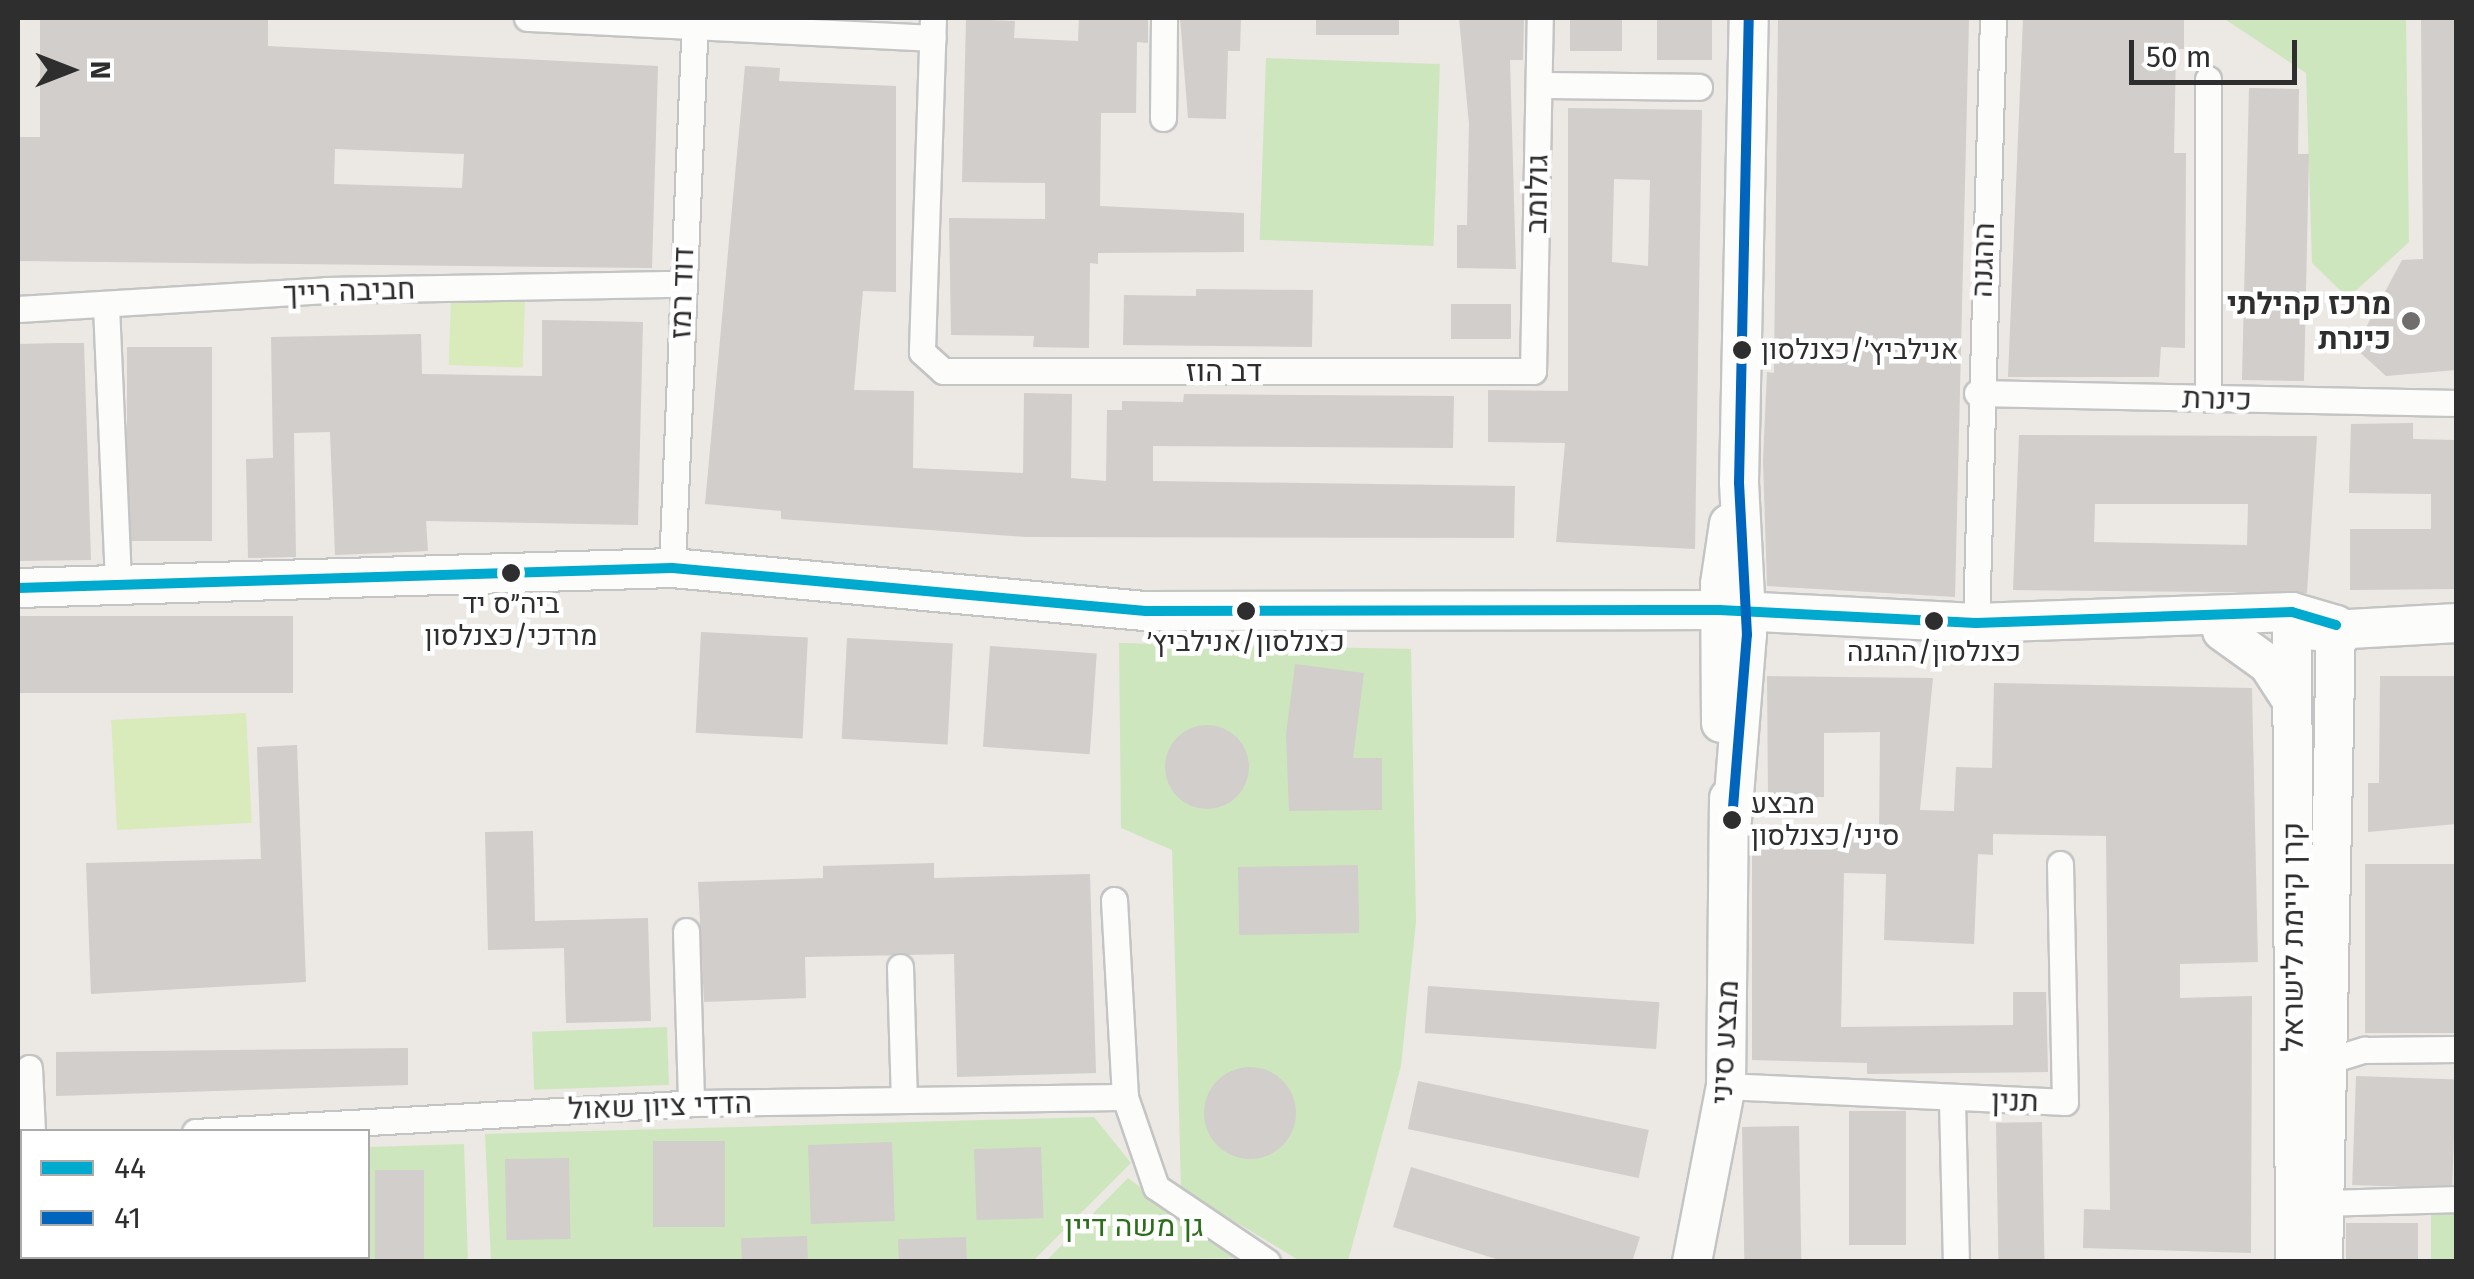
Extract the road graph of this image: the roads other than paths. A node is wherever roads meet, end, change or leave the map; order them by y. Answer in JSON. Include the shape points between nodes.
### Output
{"nodes":[{"id":1,"x":527,"y":18,"type":"edge"},
{"id":2,"x":1164,"y":18,"type":"edge"},
{"id":3,"x":1540,"y":18,"type":"edge"},
{"id":4,"x":1749,"y":18,"type":"edge"},
{"id":5,"x":1992,"y":18,"type":"edge"},
{"id":6,"x":695,"y":20,"type":"edge"},
{"id":7,"x":933,"y":28,"type":"edge"},
{"id":8,"x":2208,"y":79,"type":"dead end"},
{"id":9,"x":1539,"y":86,"type":"junction"},
{"id":10,"x":1699,"y":87,"type":"dead end"},
{"id":11,"x":1163,"y":118,"type":"dead end"},
{"id":12,"x":681,"y":284,"type":"junction"},
{"id":13,"x":106,"y":306,"type":"junction"},
{"id":14,"x":18,"y":309,"type":"edge"},
{"id":15,"x":1533,"y":371,"type":"joint"},
{"id":16,"x":1977,"y":393,"type":"junction"},
{"id":17,"x":2208,"y":399,"type":"junction"},
{"id":18,"x":2456,"y":403,"type":"edge"},
{"id":19,"x":672,"y":568,"type":"junction"},
{"id":20,"x":118,"y":584,"type":"junction"},
{"id":21,"x":18,"y":588,"type":"edge"},
{"id":22,"x":1733,"y":622,"type":"junction"},
{"id":23,"x":2156,"y":622,"type":"junction"},
{"id":24,"x":1976,"y":623,"type":"junction"},
{"id":25,"x":2456,"y":623,"type":"edge"},
{"id":26,"x":2292,"y":625,"type":"junction"},
{"id":27,"x":2336,"y":625,"type":"junction"},
{"id":28,"x":2222,"y":632,"type":"junction"},
{"id":29,"x":2292,"y":701,"type":"junction"},
{"id":30,"x":2060,"y":864,"type":"dead end"},
{"id":31,"x":1114,"y":900,"type":"dead end"},
{"id":32,"x":686,"y":932,"type":"dead end"},
{"id":33,"x":900,"y":967,"type":"dead end"},
{"id":34,"x":2456,"y":1049,"type":"edge"},
{"id":35,"x":2327,"y":1061,"type":"junction"},
{"id":36,"x":29,"y":1068,"type":"dead end"},
{"id":37,"x":1726,"y":1086,"type":"junction"},
{"id":38,"x":1125,"y":1097,"type":"junction"},
{"id":39,"x":904,"y":1100,"type":"junction"},
{"id":40,"x":1952,"y":1100,"type":"junction"},
{"id":41,"x":691,"y":1103,"type":"junction"},
{"id":42,"x":32,"y":1129,"type":"edge"},
{"id":43,"x":246,"y":1129,"type":"edge"},
{"id":44,"x":2456,"y":1199,"type":"edge"},
{"id":45,"x":2324,"y":1203,"type":"junction"},
{"id":46,"x":1256,"y":1258,"type":"edge"},
{"id":47,"x":1692,"y":1262,"type":"edge"},
{"id":48,"x":1956,"y":1262,"type":"edge"},
{"id":49,"x":2295,"y":1262,"type":"edge"},
{"id":50,"x":2323,"y":1262,"type":"edge"}],
"edges":[{"from":1,"to":6,"type":"street"},
{"from":2,"to":11,"type":"street"},
{"from":3,"to":9,"type":"street","name":"גולומב"},
{"from":4,"to":22,"type":"street","name":"מבצע סיני"},
{"from":5,"to":16,"type":"street","name":"ההגנה"},
{"from":6,"to":7,"type":"street"},
{"from":6,"to":12,"type":"street","name":"דוד רמז"},
{"from":7,"to":15,"type":"street","name":"דב הוז","via":[[922,352],[943,371]]},
{"from":8,"to":17,"type":"street"},
{"from":9,"to":10,"type":"street"},
{"from":9,"to":15,"type":"street","name":"גולומב"},
{"from":12,"to":13,"type":"street","name":"חביבה רייך","via":[[326,290]]},
{"from":12,"to":19,"type":"street","name":"דוד רמז"},
{"from":13,"to":14,"type":"street","name":"חביבה רייך"},
{"from":13,"to":20,"type":"street"},
{"from":16,"to":17,"type":"street","name":"כינרת"},
{"from":16,"to":24,"type":"street","name":"ההגנה"},
{"from":17,"to":18,"type":"street","name":"כינרת"},
{"from":19,"to":20,"type":"street"},
{"from":19,"to":22,"type":"street","via":[[1146,612],[1476,611]]},
{"from":20,"to":21,"type":"street"},
{"from":22,"to":24,"type":"street"},
{"from":22,"to":37,"type":"street","name":"מבצע סיני"},
{"from":23,"to":24,"type":"street"},
{"from":23,"to":26,"type":"street"},
{"from":23,"to":28,"type":"street"},
{"from":25,"to":27,"type":"street"},
{"from":26,"to":27,"type":"street"},
{"from":26,"to":28,"type":"street"},
{"from":26,"to":29,"type":"street","name":"קרן קיימת לישראל"},
{"from":27,"to":35,"type":"street","name":"קרן קיימת לישראל"},
{"from":28,"to":29,"type":"street","via":[[2268,664]]},
{"from":29,"to":49,"type":"street","name":"קרן קיימת לישראל"},
{"from":30,"to":40,"type":"street","name":"תנין","via":[[2066,1102]]},
{"from":31,"to":38,"type":"street"},
{"from":32,"to":41,"type":"street"},
{"from":33,"to":39,"type":"street"},
{"from":34,"to":35,"type":"street","via":[[2364,1050]]},
{"from":35,"to":45,"type":"street","name":"קרן קיימת לישראל"},
{"from":36,"to":42,"type":"street"},
{"from":37,"to":40,"type":"street","name":"תנין"},
{"from":37,"to":47,"type":"street","name":"מבצע סיני"},
{"from":38,"to":39,"type":"street","name":"הדדי ציון שאול"},
{"from":38,"to":46,"type":"street","via":[[1156,1186]]},
{"from":39,"to":41,"type":"street","name":"הדדי ציון שאול"},
{"from":40,"to":48,"type":"street"},
{"from":41,"to":43,"type":"street","name":"הדדי ציון שאול"},
{"from":44,"to":45,"type":"street"},
{"from":45,"to":50,"type":"street","name":"קרן קיימת לישראל"}]}
